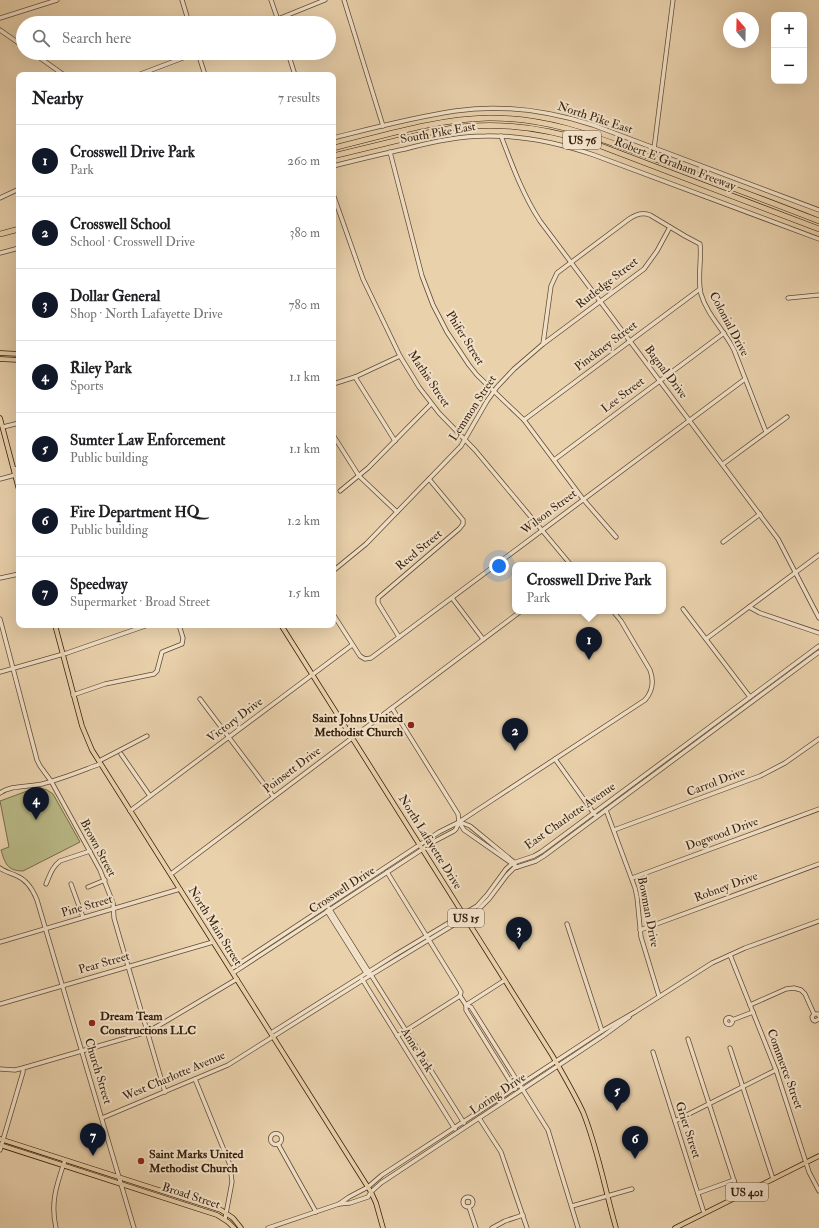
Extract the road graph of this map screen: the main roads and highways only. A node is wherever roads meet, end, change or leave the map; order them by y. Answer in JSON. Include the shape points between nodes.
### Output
{"nodes":[{"id":1,"x":336,"y":147,"type":"edge"},
{"id":2,"x":336,"y":155,"type":"edge"},
{"id":3,"x":819,"y":221,"type":"edge"},
{"id":4,"x":16,"y":227,"type":"edge"},
{"id":5,"x":819,"y":229,"type":"edge"},
{"id":6,"x":0,"y":230,"type":"edge"},
{"id":7,"x":16,"y":230,"type":"edge"},
{"id":8,"x":0,"y":234,"type":"edge"},
{"id":9,"x":0,"y":353,"type":"edge"},
{"id":10,"x":16,"y":354,"type":"edge"},
{"id":11,"x":0,"y":358,"type":"edge"},
{"id":12,"x":16,"y":360,"type":"edge"},
{"id":13,"x":0,"y":418,"type":"edge"},
{"id":14,"x":16,"y":479,"type":"edge"},
{"id":15,"x":55,"y":628,"type":"edge"},
{"id":16,"x":284,"y":628,"type":"edge"},
{"id":17,"x":1,"y":1140,"type":"edge"},
{"id":18,"x":0,"y":1147,"type":"edge"},
{"id":19,"x":819,"y":1156,"type":"edge"},
{"id":20,"x":234,"y":1228,"type":"edge"},
{"id":21,"x":241,"y":1228,"type":"edge"},
{"id":22,"x":383,"y":1228,"type":"edge"},
{"id":23,"x":616,"y":1228,"type":"edge"},
{"id":24,"x":675,"y":1228,"type":"edge"}],
"edges":[{"from":1,"to":3,"type":"highway","name":"Robert E Graham Freeway","number":"US 76","via":[[461,120],[494,118],[541,122],[587,134]]},
{"from":2,"to":5,"type":"highway","name":"Robert E Graham Freeway","number":"US 76","via":[[458,127],[490,125],[532,128],[571,136]]},
{"from":4,"to":6,"type":"highway"},
{"from":7,"to":8,"type":"highway"},
{"from":9,"to":10,"type":"main road"},
{"from":11,"to":12,"type":"main road"},
{"from":13,"to":14,"type":"main road"},
{"from":15,"to":22,"type":"main road","name":"North Main Street","via":[[86,737],[130,811],[368,1187]]},
{"from":16,"to":23,"type":"main road","name":"North Lafayette Drive","number":"US 15","via":[[559,1066],[583,1112],[595,1146]]},
{"from":17,"to":21,"type":"main road","name":"Broad Street","via":[[218,1209],[236,1220]]},
{"from":18,"to":20,"type":"main road","name":"Broad Street","via":[[217,1214]]},
{"from":19,"to":24,"type":"main road","number":"US 401"}]}
